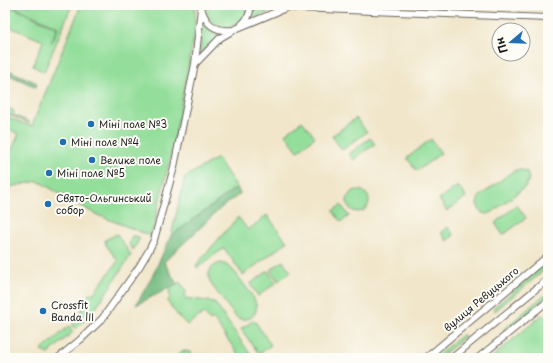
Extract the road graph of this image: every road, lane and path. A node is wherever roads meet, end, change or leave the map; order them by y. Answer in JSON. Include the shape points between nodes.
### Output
{"nodes":[{"id":1,"x":250,"y":5,"type":"edge"},
{"id":2,"x":286,"y":6,"type":"edge"},
{"id":3,"x":201,"y":7,"type":"edge"},
{"id":4,"x":548,"y":18,"type":"edge"},
{"id":5,"x":236,"y":28,"type":"junction"},
{"id":6,"x":195,"y":64,"type":"junction"},
{"id":7,"x":548,"y":256,"type":"edge"},
{"id":8,"x":548,"y":279,"type":"edge"},
{"id":9,"x":547,"y":303,"type":"edge"},
{"id":10,"x":58,"y":358,"type":"edge"},
{"id":11,"x":426,"y":358,"type":"edge"},
{"id":12,"x":452,"y":358,"type":"edge"},
{"id":13,"x":478,"y":358,"type":"edge"}],
"edges":[{"from":1,"to":5,"type":"street","via":[[249,16]]},
{"from":2,"to":4,"type":"street"},
{"from":2,"to":5,"type":"street"},
{"from":3,"to":5,"type":"street","via":[[205,18],[214,28],[227,31]]},
{"from":3,"to":6,"type":"street"},
{"from":5,"to":6,"type":"street","via":[[220,38]]},
{"from":6,"to":10,"type":"street","via":[[174,167],[154,240],[139,267],[102,319]]},
{"from":7,"to":11,"type":"street","name":"вулиця Ревуцького"},
{"from":8,"to":12,"type":"street"},
{"from":9,"to":13,"type":"street"}]}
